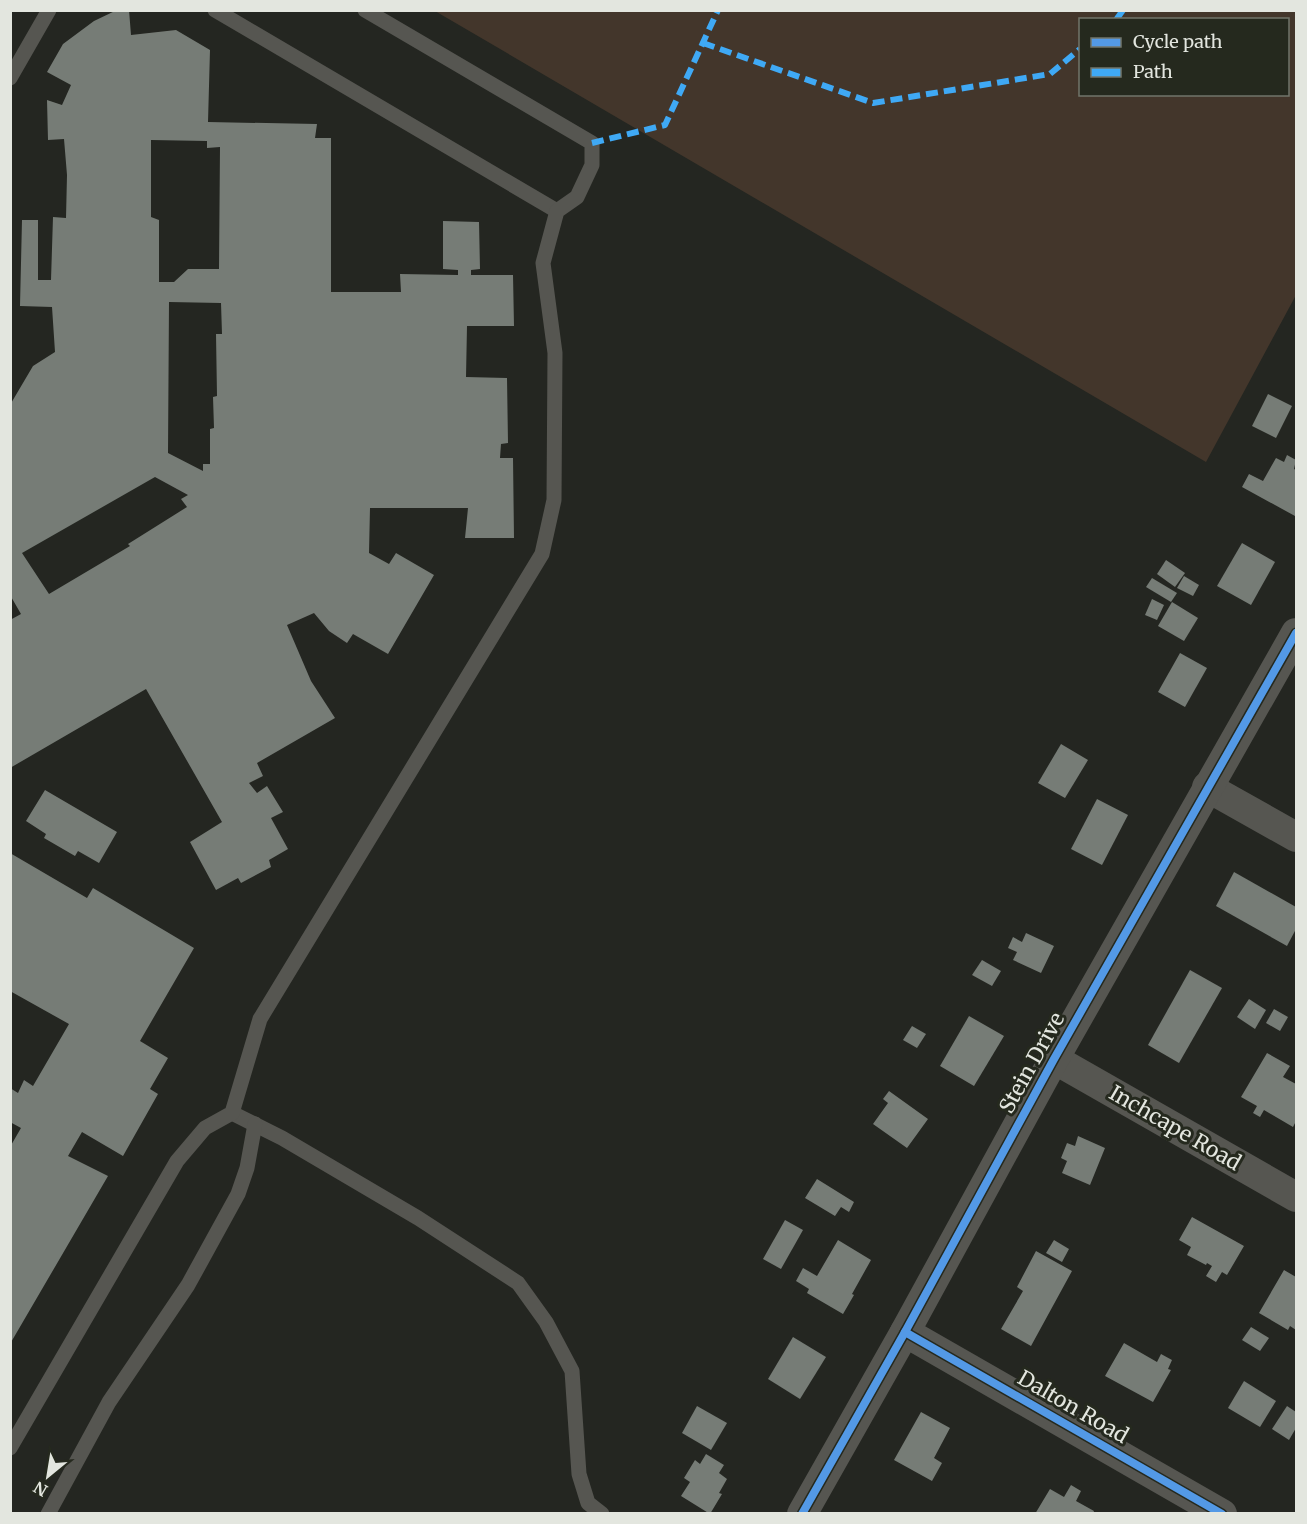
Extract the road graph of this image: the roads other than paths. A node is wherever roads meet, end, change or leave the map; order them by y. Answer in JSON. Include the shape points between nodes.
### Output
{"nodes":[{"id":1,"x":49,"y":10,"type":"edge"},
{"id":2,"x":215,"y":10,"type":"edge"},
{"id":3,"x":365,"y":10,"type":"edge"},
{"id":4,"x":10,"y":78,"type":"edge"},
{"id":5,"x":557,"y":211,"type":"junction"},
{"id":6,"x":1296,"y":633,"type":"edge"},
{"id":7,"x":1208,"y":787,"type":"junction"},
{"id":8,"x":1296,"y":837,"type":"edge"},
{"id":9,"x":1054,"y":1059,"type":"junction"},
{"id":10,"x":232,"y":1113,"type":"junction"},
{"id":11,"x":255,"y":1125,"type":"junction"},
{"id":12,"x":1296,"y":1197,"type":"edge"},
{"id":13,"x":905,"y":1332,"type":"junction"},
{"id":14,"x":10,"y":1448,"type":"edge"},
{"id":15,"x":48,"y":1514,"type":"edge"},
{"id":16,"x":602,"y":1514,"type":"edge"},
{"id":17,"x":802,"y":1514,"type":"edge"},
{"id":18,"x":1222,"y":1514,"type":"edge"}],
"edges":[{"from":1,"to":4,"type":"lane"},
{"from":2,"to":5,"type":"lane"},
{"from":3,"to":5,"type":"lane","via":[[592,143],[592,165],[577,196]]},
{"from":5,"to":10,"type":"lane","via":[[543,262],[555,353],[555,488],[542,554],[260,1018]]},
{"from":6,"to":7,"type":"street","name":"Stein Drive"},
{"from":7,"to":8,"type":"street"},
{"from":7,"to":9,"type":"street","name":"Stein Drive"},
{"from":9,"to":12,"type":"street","name":"Inchcape Road"},
{"from":9,"to":13,"type":"street","name":"Stein Drive"},
{"from":10,"to":11,"type":"lane"},
{"from":10,"to":14,"type":"lane","via":[[205,1128],[177,1161]]},
{"from":11,"to":15,"type":"lane","via":[[238,1194],[188,1286],[109,1402]]},
{"from":11,"to":16,"type":"lane","via":[[418,1218],[518,1283],[546,1322],[572,1371],[579,1473],[588,1503]]},
{"from":13,"to":17,"type":"street","name":"Stein Drive"},
{"from":13,"to":18,"type":"street","name":"Dalton Road"}]}
